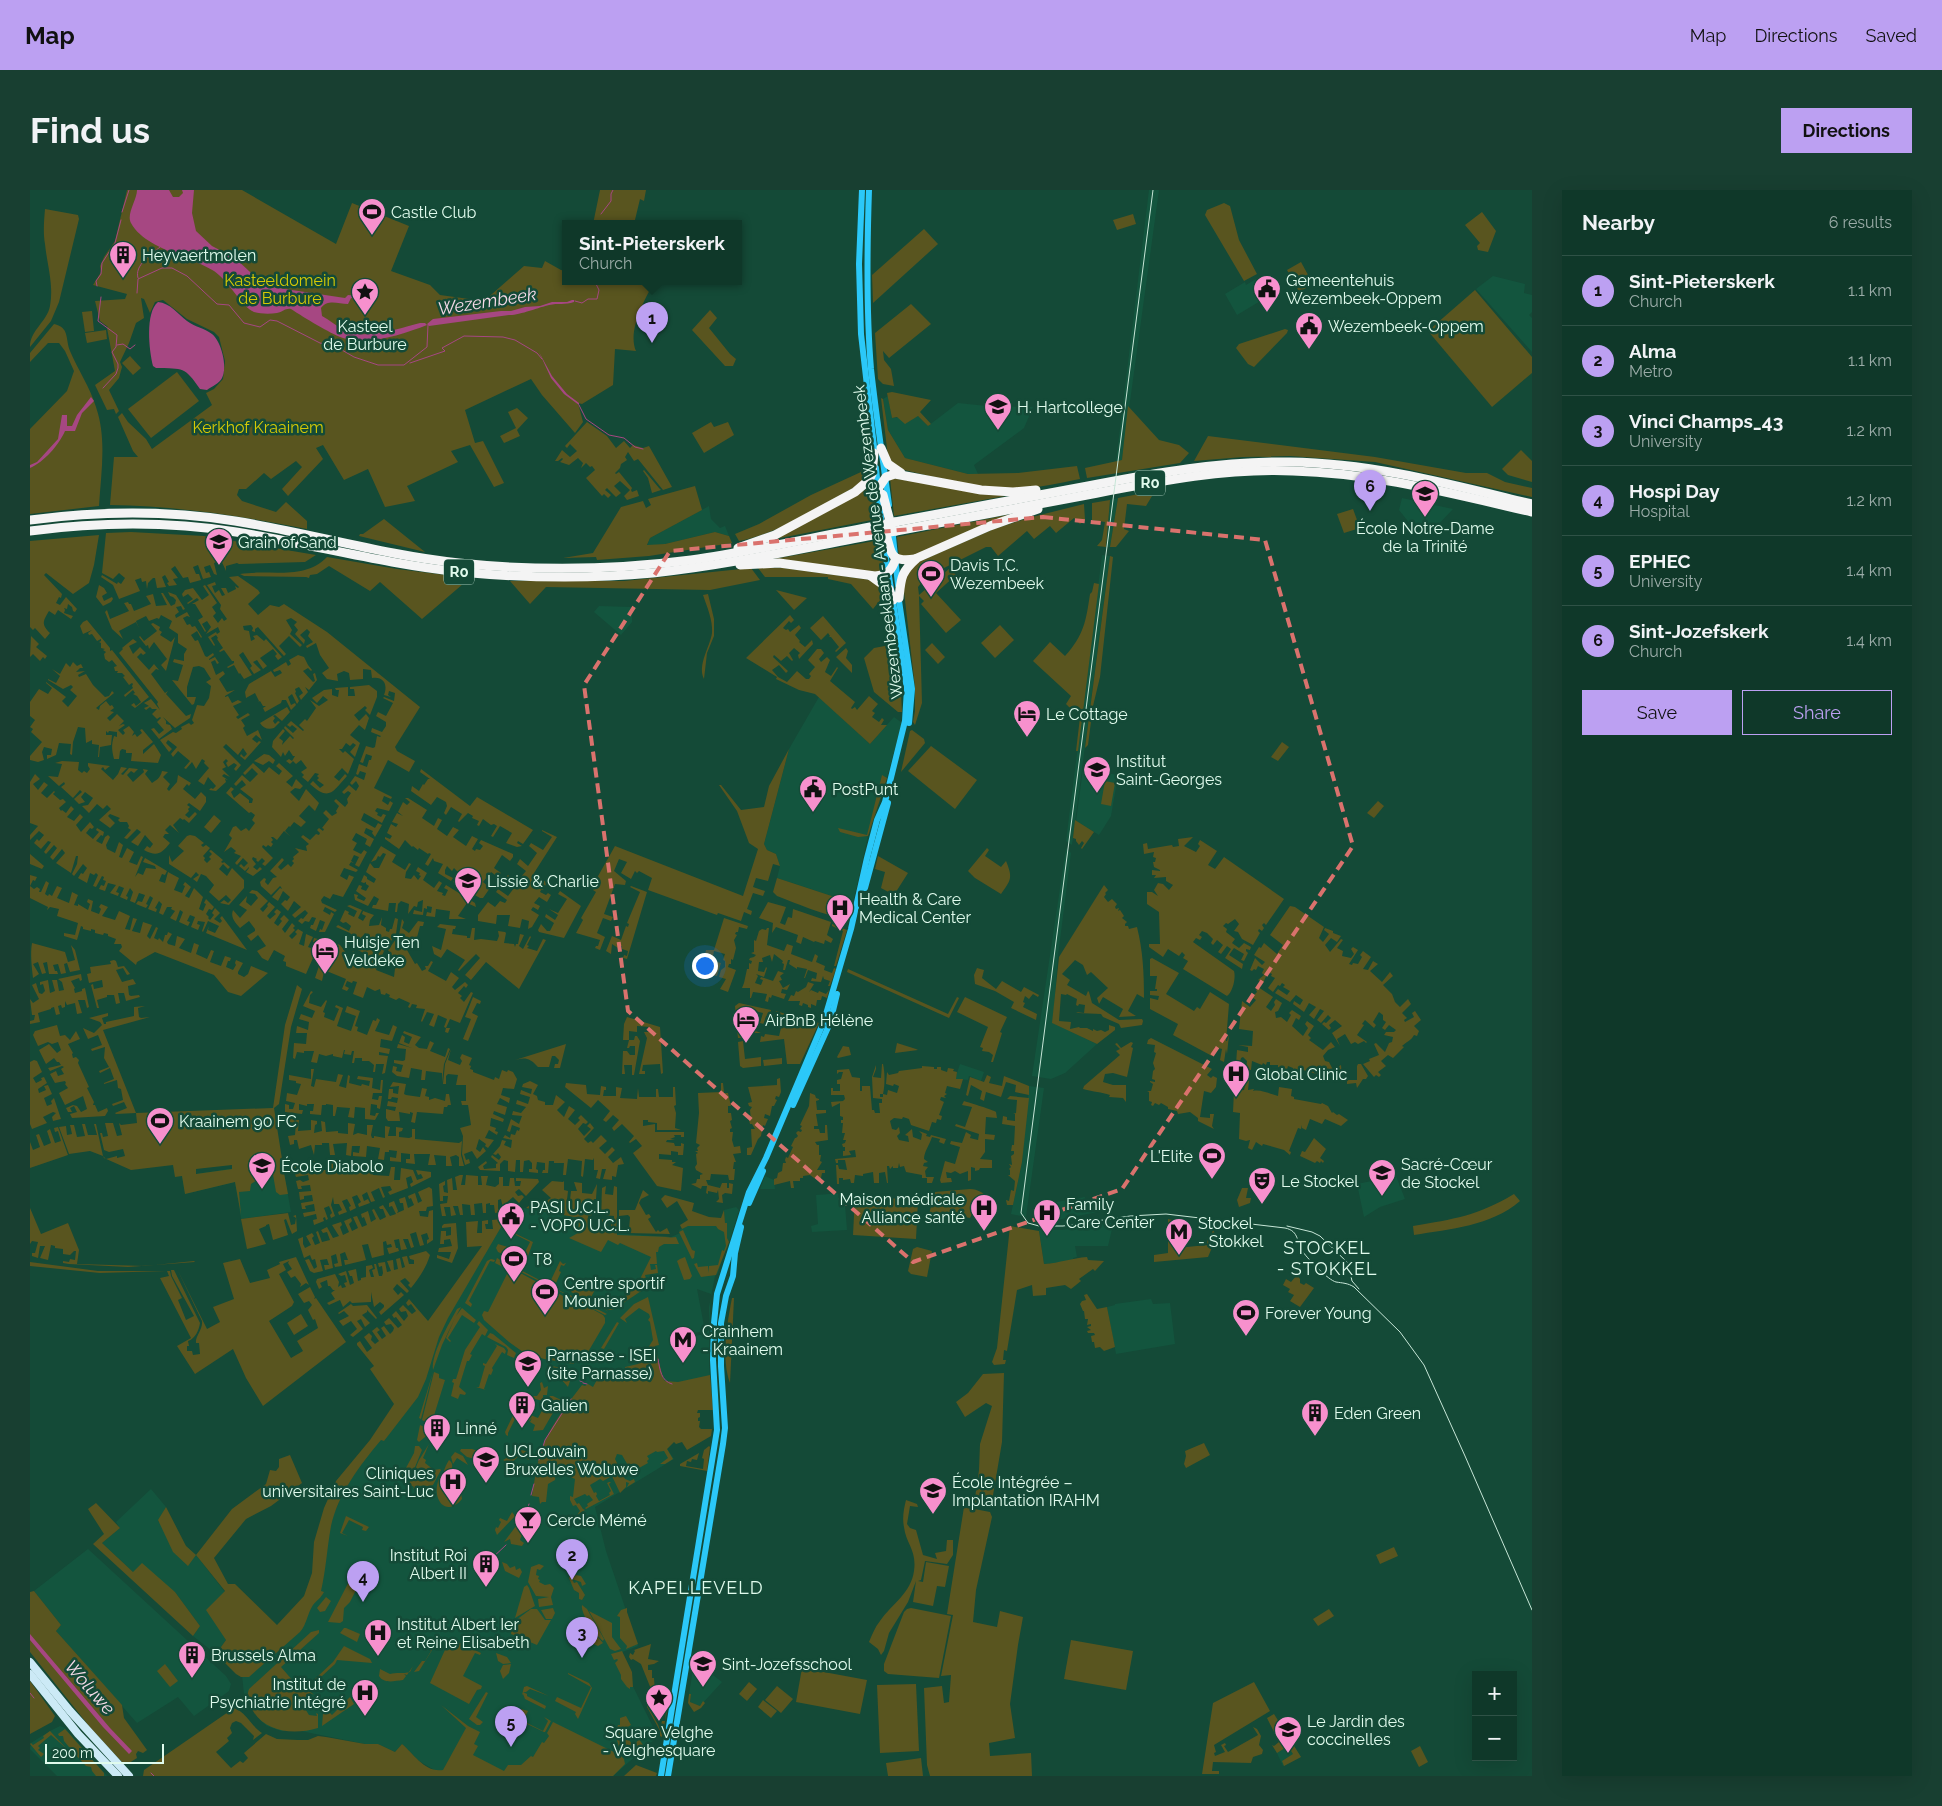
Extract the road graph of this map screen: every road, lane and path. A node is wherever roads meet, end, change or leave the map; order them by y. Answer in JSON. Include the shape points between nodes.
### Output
{"nodes":[{"id":1,"x":862,"y":190,"type":"edge"},
{"id":2,"x":869,"y":190,"type":"edge"},
{"id":3,"x":878,"y":450,"type":"junction"},
{"id":4,"x":903,"y":474,"type":"junction"},
{"id":5,"x":886,"y":477,"type":"junction"},
{"id":6,"x":877,"y":490,"type":"junction"},
{"id":7,"x":855,"y":492,"type":"junction"},
{"id":8,"x":1046,"y":494,"type":"junction"},
{"id":9,"x":1055,"y":501,"type":"junction"},
{"id":10,"x":1532,"y":504,"type":"edge"},
{"id":11,"x":1532,"y":512,"type":"edge"},
{"id":12,"x":30,"y":520,"type":"edge"},
{"id":13,"x":894,"y":526,"type":"junction"},
{"id":14,"x":879,"y":529,"type":"junction"},
{"id":15,"x":30,"y":531,"type":"edge"},
{"id":16,"x":744,"y":555,"type":"junction"},
{"id":17,"x":896,"y":558,"type":"junction"},
{"id":18,"x":917,"y":558,"type":"junction"},
{"id":19,"x":888,"y":572,"type":"junction"},
{"id":20,"x":869,"y":575,"type":"junction"},
{"id":21,"x":896,"y":599,"type":"junction"},
{"id":22,"x":751,"y":1193,"type":"junction"},
{"id":23,"x":30,"y":1662,"type":"edge"},
{"id":24,"x":30,"y":1674,"type":"edge"},
{"id":25,"x":118,"y":1776,"type":"edge"},
{"id":26,"x":128,"y":1776,"type":"edge"},
{"id":27,"x":661,"y":1776,"type":"edge"},
{"id":28,"x":668,"y":1776,"type":"edge"}],
"edges":[{"from":1,"to":3,"type":"main road","name":"Wezembeeklaan - Avenue de Wezembeek","via":[[861,334]]},
{"from":2,"to":3,"type":"main road","name":"Wezembeeklaan - Avenue de Wezembeek","via":[[868,314]]},
{"from":3,"to":4,"type":"highway","via":[[888,464]]},
{"from":3,"to":5,"type":"main road","name":"Wezembeeklaan - Avenue de Wezembeek"},
{"from":3,"to":6,"type":"main road","name":"Wezembeeklaan - Avenue de Wezembeek"},
{"from":3,"to":7,"type":"highway","via":[[869,480]]},
{"from":4,"to":5,"type":"highway"},
{"from":4,"to":8,"type":"highway","via":[[981,490],[1036,490]]},
{"from":5,"to":6,"type":"highway"},
{"from":5,"to":13,"type":"main road","name":"Wezembeeklaan - Avenue de Wezembeek"},
{"from":6,"to":7,"type":"highway","via":[[867,488]]},
{"from":6,"to":13,"type":"highway","via":[[884,498]]},
{"from":6,"to":14,"type":"main road","name":"Wezembeeklaan - Avenue de Wezembeek"},
{"from":7,"to":16,"type":"highway"},
{"from":8,"to":10,"type":"highway","number":"R0","via":[[1189,468],[1245,462],[1292,462],[1394,472]]},
{"from":8,"to":13,"type":"highway","number":"R0"},
{"from":9,"to":11,"type":"highway","number":"R0","via":[[1187,477],[1293,470],[1393,481]]},
{"from":9,"to":13,"type":"highway","number":"R0"},
{"from":9,"to":18,"type":"highway","via":[[1048,507],[990,526]]},
{"from":12,"to":16,"type":"highway","number":"R0","via":[[109,513],[218,519],[431,560],[530,568],[624,566]]},
{"from":13,"to":14,"type":"highway","number":"R0","bridge":true},
{"from":13,"to":17,"type":"main road","name":"Wezembeeklaan - Avenue de Wezembeek"},
{"from":14,"to":16,"type":"highway","number":"R0"},
{"from":14,"to":17,"type":"highway","via":[[886,535],[888,549]]},
{"from":14,"to":19,"type":"main road","name":"Wezembeeklaan - Avenue de Wezembeek"},
{"from":15,"to":16,"type":"highway","number":"R0","via":[[98,524],[216,529],[428,568],[530,577],[624,575],[723,563]]},
{"from":16,"to":20,"type":"highway"},
{"from":17,"to":18,"type":"highway"},
{"from":17,"to":19,"type":"highway"},
{"from":17,"to":21,"type":"main road","name":"Wezembeeklaan - Avenue de Wezembeek"},
{"from":18,"to":21,"type":"highway","via":[[902,576]]},
{"from":19,"to":20,"type":"highway"},
{"from":19,"to":21,"type":"main road","name":"Wezembeeklaan - Avenue de Wezembeek"},
{"from":20,"to":21,"type":"highway","via":[[889,589]]},
{"from":21,"to":22,"type":"main road","name":"Wezembeeklaan - Avenue de Wezembeek","via":[[912,689],[907,731],[830,1022]]},
{"from":22,"to":27,"type":"main road","via":[[717,1294],[714,1323],[716,1439]]},
{"from":22,"to":28,"type":"main road","via":[[722,1314],[720,1366],[724,1436]]},
{"from":23,"to":26,"type":"highway"},
{"from":24,"to":25,"type":"highway","via":[[78,1734]]}]}
